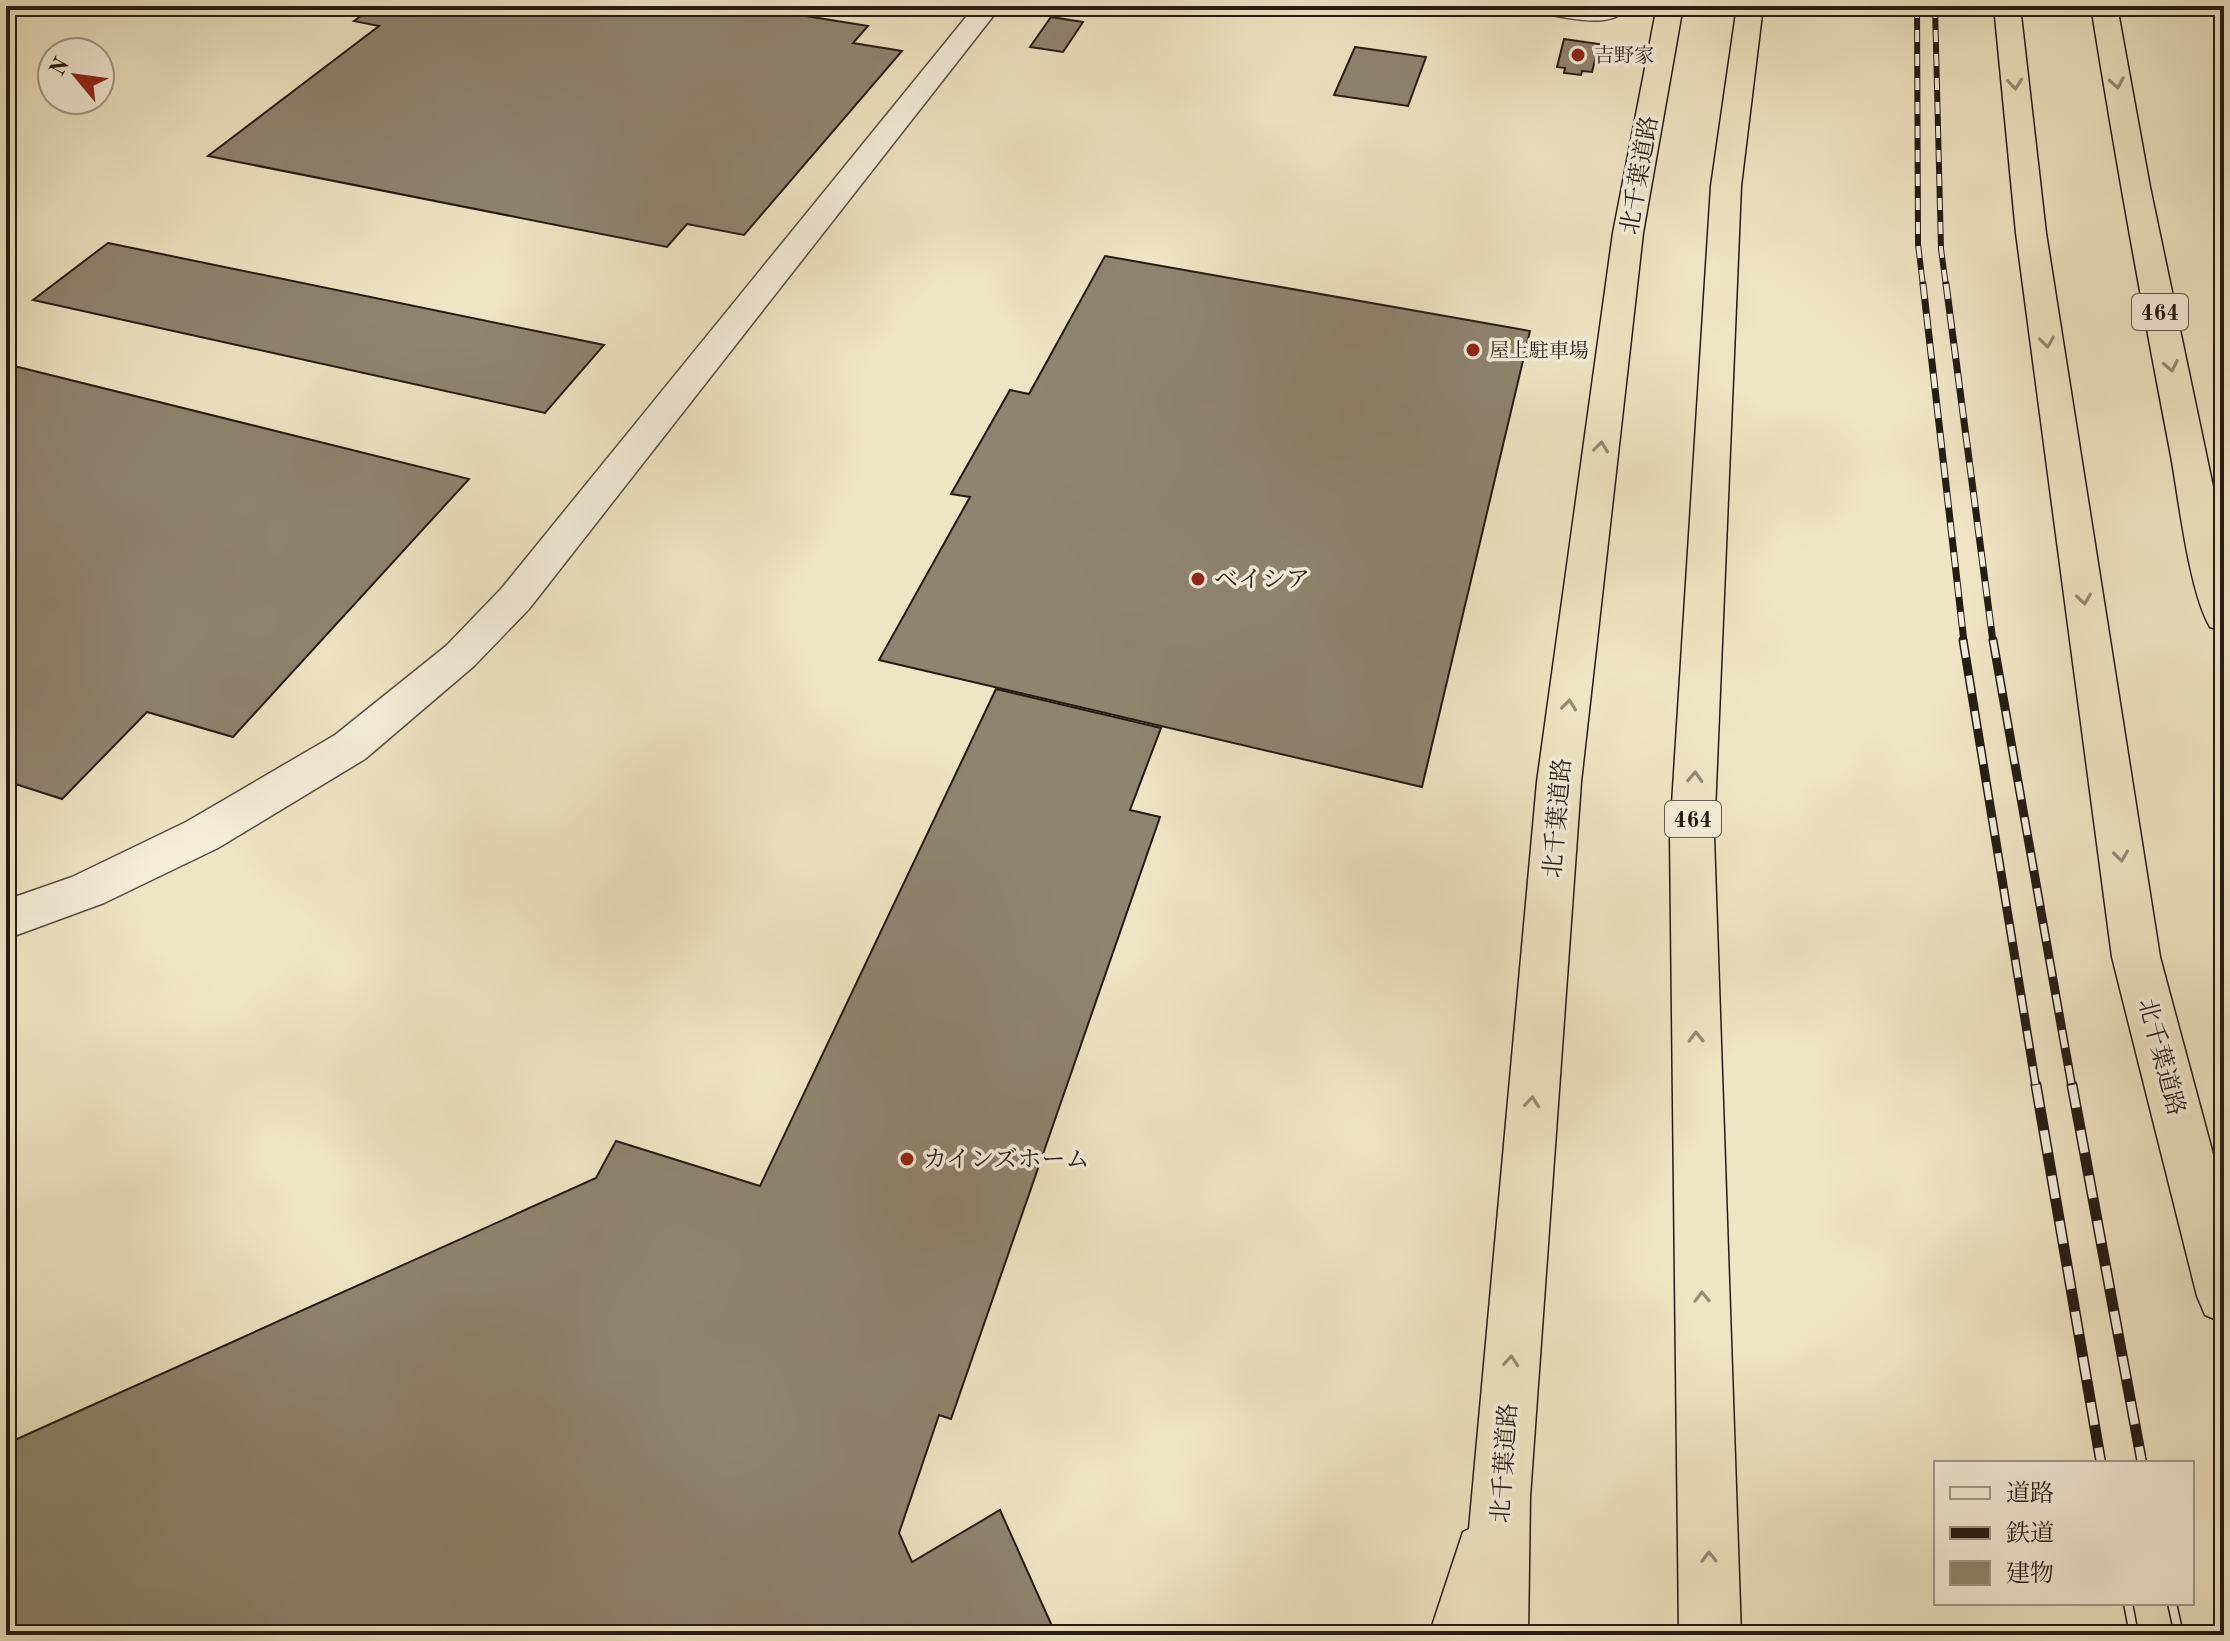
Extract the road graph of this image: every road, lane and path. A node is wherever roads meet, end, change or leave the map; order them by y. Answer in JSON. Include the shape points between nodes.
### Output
{"nodes":[{"id":1,"x":988,"y":6,"type":"edge"},
{"id":2,"x":1544,"y":6,"type":"edge"},
{"id":3,"x":1616,"y":6,"type":"edge"},
{"id":4,"x":1670,"y":6,"type":"edge"},
{"id":5,"x":1750,"y":6,"type":"edge"},
{"id":6,"x":2007,"y":6,"type":"edge"},
{"id":7,"x":2104,"y":6,"type":"edge"},
{"id":8,"x":2224,"y":617,"type":"edge"},
{"id":9,"x":6,"y":920,"type":"edge"},
{"id":10,"x":2224,"y":1296,"type":"edge"},
{"id":11,"x":1500,"y":1497,"type":"junction"},
{"id":12,"x":1460,"y":1635,"type":"edge"},
{"id":13,"x":1497,"y":1635,"type":"edge"},
{"id":14,"x":1710,"y":1635,"type":"edge"}],
"edges":[{"from":1,"to":9,"type":"street","via":[[515,599],[460,656],[350,747],[202,835],[88,890]]},
{"from":2,"to":3,"type":"street","via":[[1603,13]]},
{"from":11,"to":4,"type":"highway","name":"北千葉道路","one_way":true,"via":[[1559,782],[1628,233]]},
{"from":14,"to":5,"type":"highway","number":"464","one_way":true,"via":[[1692,836],[1726,186]]},
{"from":6,"to":10,"type":"highway","name":"北千葉道路","one_way":true,"via":[[2031,233],[2136,957]]},
{"from":7,"to":8,"type":"highway","number":"464","one_way":true,"via":[[2135,187]]},
{"from":11,"to":12,"type":"highway"},
{"from":11,"to":13,"type":"highway","name":"北千葉道路"}]}
